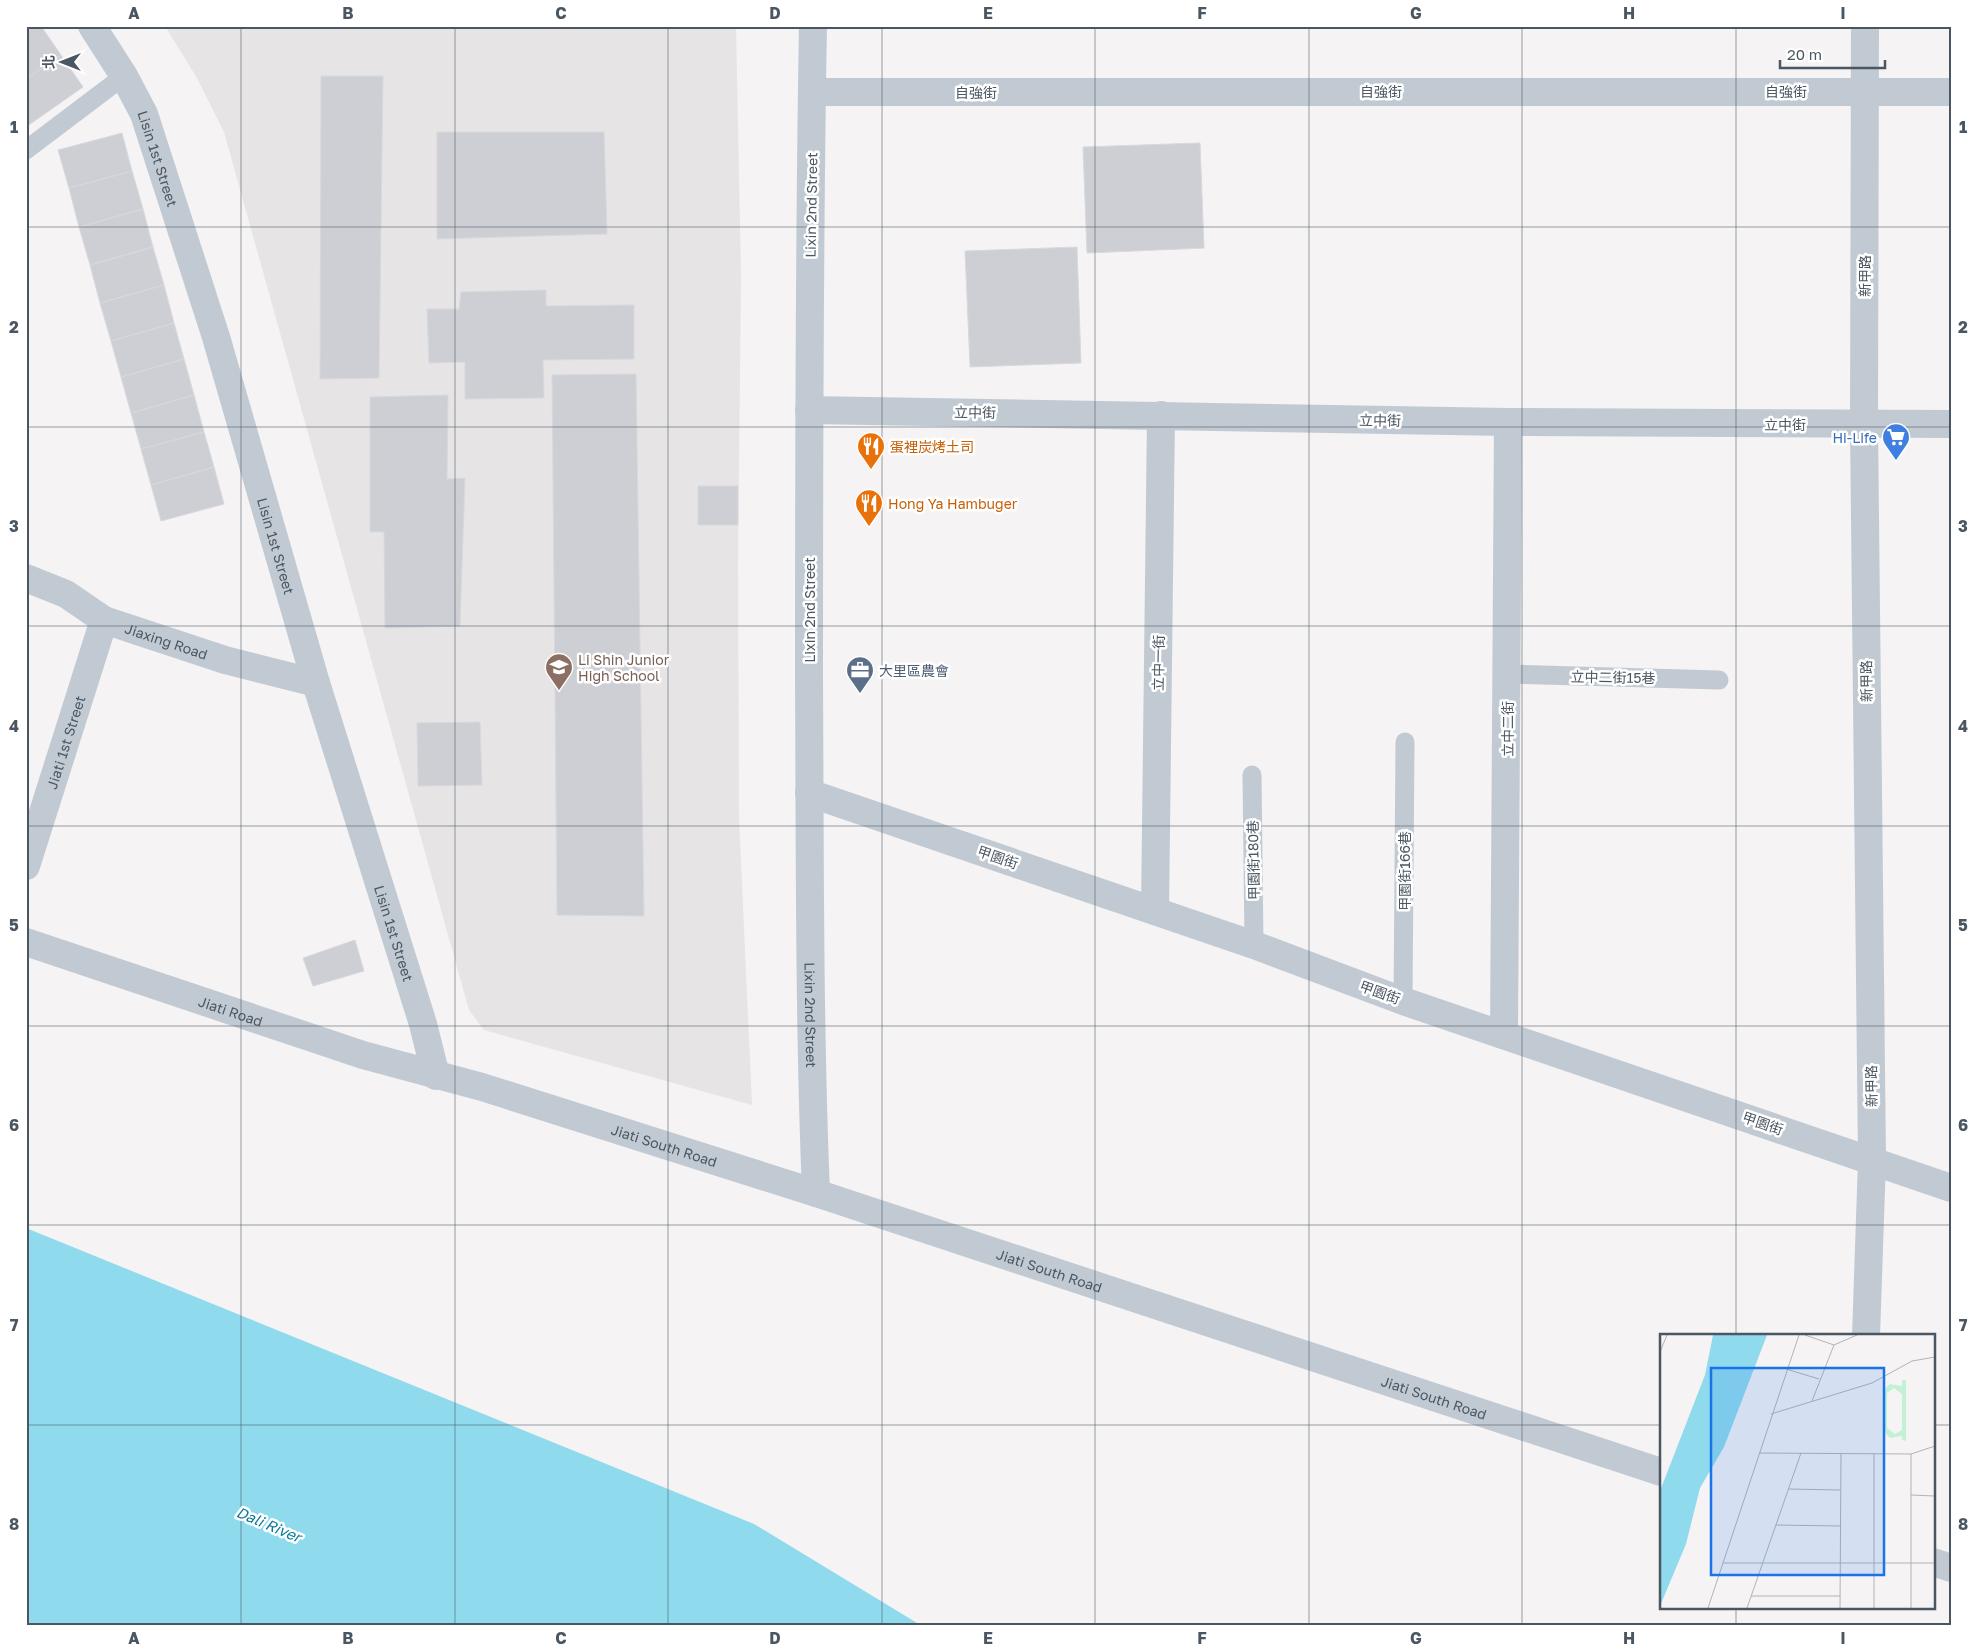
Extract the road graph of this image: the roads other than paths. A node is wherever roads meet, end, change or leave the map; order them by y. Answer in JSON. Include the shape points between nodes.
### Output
{"nodes":[{"id":1,"x":92,"y":26,"type":"edge"},
{"id":2,"x":813,"y":26,"type":"edge"},
{"id":3,"x":1865,"y":26,"type":"edge"},
{"id":4,"x":124,"y":76,"type":"junction"},
{"id":5,"x":1864,"y":91,"type":"junction"},
{"id":6,"x":812,"y":92,"type":"junction"},
{"id":7,"x":1951,"y":92,"type":"edge"},
{"id":8,"x":26,"y":150,"type":"edge"},
{"id":9,"x":809,"y":410,"type":"junction"},
{"id":10,"x":1161,"y":415,"type":"junction"},
{"id":11,"x":1508,"y":422,"type":"junction"},
{"id":12,"x":1951,"y":424,"type":"edge"},
{"id":13,"x":1864,"y":425,"type":"junction"},
{"id":14,"x":26,"y":578,"type":"edge"},
{"id":15,"x":104,"y":620,"type":"junction"},
{"id":16,"x":1507,"y":674,"type":"junction"},
{"id":17,"x":1718,"y":680,"type":"dead end"},
{"id":18,"x":316,"y":683,"type":"junction"},
{"id":19,"x":1405,"y":742,"type":"dead end"},
{"id":20,"x":1252,"y":775,"type":"dead end"},
{"id":21,"x":810,"y":793,"type":"junction"},
{"id":22,"x":26,"y":866,"type":"edge"},
{"id":23,"x":1155,"y":910,"type":"junction"},
{"id":24,"x":26,"y":942,"type":"edge"},
{"id":25,"x":1254,"y":945,"type":"junction"},
{"id":26,"x":1404,"y":1001,"type":"junction"},
{"id":27,"x":1504,"y":1035,"type":"junction"},
{"id":28,"x":436,"y":1076,"type":"junction"},
{"id":29,"x":1872,"y":1160,"type":"junction"},
{"id":30,"x":1951,"y":1188,"type":"edge"},
{"id":31,"x":816,"y":1193,"type":"junction"},
{"id":32,"x":1866,"y":1334,"type":"edge"},
{"id":33,"x":1660,"y":1472,"type":"edge"},
{"id":34,"x":1934,"y":1562,"type":"edge"},
{"id":35,"x":1951,"y":1568,"type":"edge"}],
"edges":[{"from":1,"to":4,"type":"street","name":"Lisin 1st Street"},
{"from":2,"to":6,"type":"street","name":"Lixin 2nd Street"},
{"from":3,"to":5,"type":"street","name":"新甲路"},
{"from":4,"to":8,"type":"lane"},
{"from":4,"to":18,"type":"street","name":"Lisin 1st Street","via":[[144,114],[213,328]]},
{"from":5,"to":6,"type":"street","name":"自強街"},
{"from":5,"to":7,"type":"street","name":"自強街"},
{"from":5,"to":13,"type":"street","name":"新甲路"},
{"from":6,"to":9,"type":"street","name":"Lixin 2nd Street"},
{"from":9,"to":10,"type":"street","name":"立中街"},
{"from":9,"to":21,"type":"street","name":"Lixin 2nd Street"},
{"from":10,"to":11,"type":"street","name":"立中街"},
{"from":10,"to":23,"type":"street","name":"立中一街"},
{"from":11,"to":13,"type":"street","name":"立中街"},
{"from":11,"to":16,"type":"street","name":"立中二街"},
{"from":12,"to":13,"type":"street","name":"立中街"},
{"from":13,"to":29,"type":"street","name":"新甲路"},
{"from":14,"to":15,"type":"street","name":"Jiaxing Road","via":[[66,594]]},
{"from":15,"to":18,"type":"street","name":"Jiaxing Road","via":[[225,660]]},
{"from":15,"to":22,"type":"street","name":"Jiati 1st Street"},
{"from":16,"to":17,"type":"lane","name":"立中二街15巷"},
{"from":16,"to":27,"type":"street","name":"立中二街"},
{"from":18,"to":28,"type":"street","name":"Lisin 1st Street","via":[[423,1024]]},
{"from":19,"to":26,"type":"lane","name":"甲園街166巷"},
{"from":20,"to":25,"type":"lane","name":"甲園街180巷"},
{"from":21,"to":23,"type":"street","name":"甲園街"},
{"from":21,"to":31,"type":"street","name":"Lixin 2nd Street"},
{"from":23,"to":25,"type":"street","name":"甲園街"},
{"from":24,"to":28,"type":"street","name":"Jiati Road","via":[[363,1055]]},
{"from":25,"to":26,"type":"street","name":"甲園街"},
{"from":26,"to":27,"type":"street","name":"甲園街"},
{"from":27,"to":29,"type":"street","name":"甲園街"},
{"from":28,"to":31,"type":"street","name":"Jiati South Road"},
{"from":29,"to":30,"type":"street","name":"甲園街"},
{"from":29,"to":32,"type":"street","name":"新甲路"},
{"from":31,"to":33,"type":"street","name":"Jiati South Road"},
{"from":34,"to":35,"type":"street"}]}
